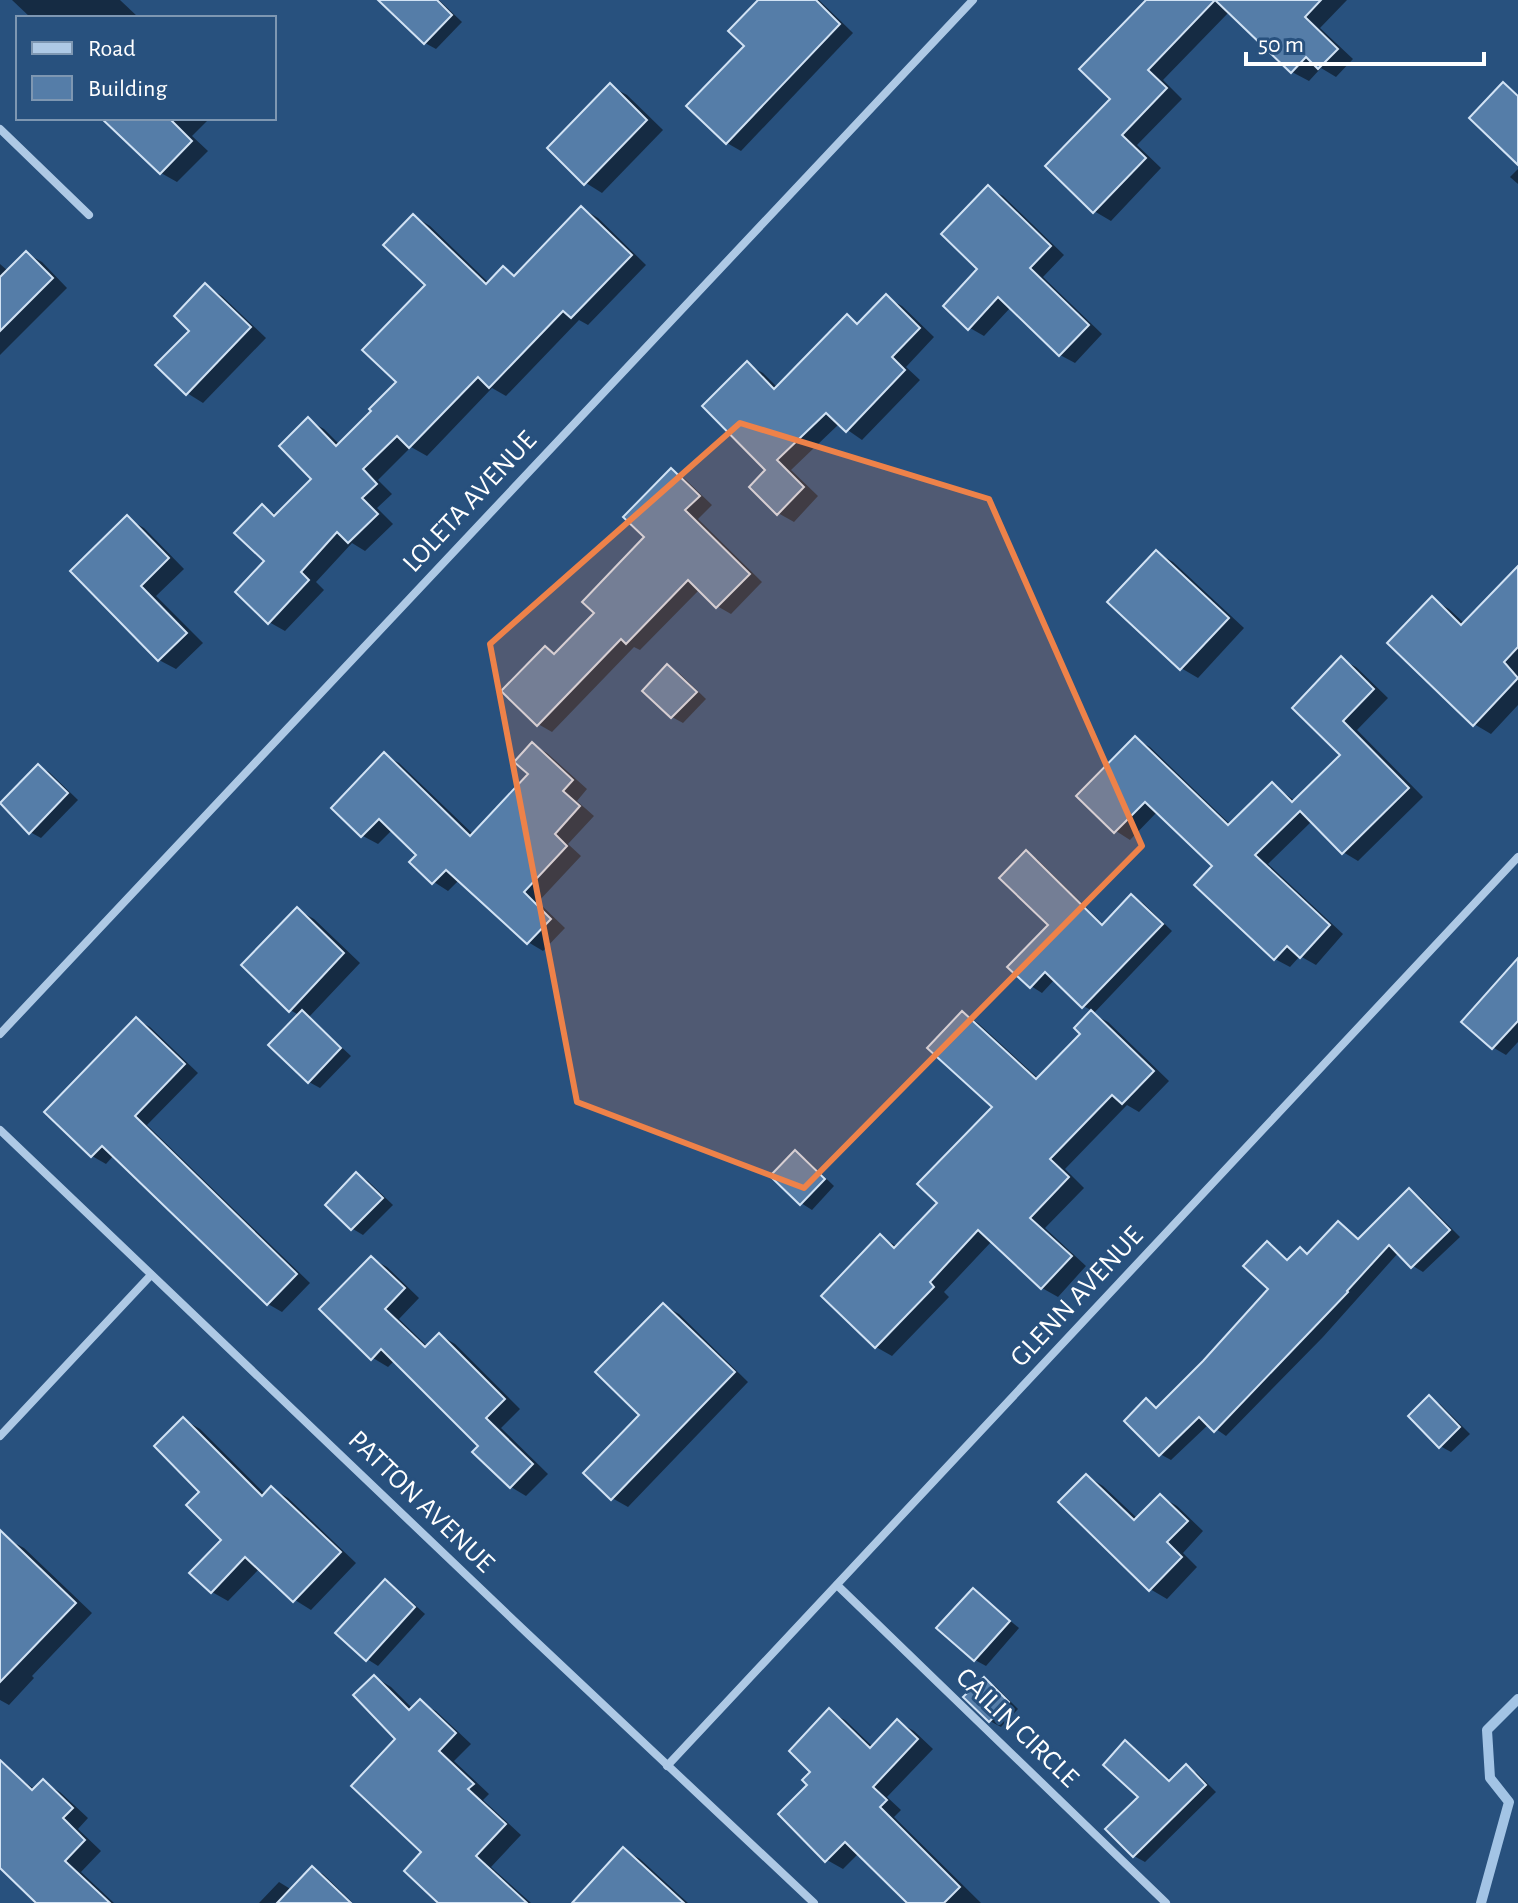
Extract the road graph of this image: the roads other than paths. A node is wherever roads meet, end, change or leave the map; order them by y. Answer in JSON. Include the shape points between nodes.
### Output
{"nodes":[{"id":1,"x":973,"y":0,"type":"edge"},
{"id":2,"x":0,"y":129,"type":"edge"},
{"id":3,"x":89,"y":215,"type":"dead end"},
{"id":4,"x":1518,"y":857,"type":"edge"},
{"id":5,"x":0,"y":1034,"type":"edge"},
{"id":6,"x":0,"y":1130,"type":"edge"},
{"id":7,"x":151,"y":1275,"type":"junction"},
{"id":8,"x":0,"y":1436,"type":"edge"},
{"id":9,"x":837,"y":1585,"type":"junction"},
{"id":10,"x":667,"y":1766,"type":"junction"},
{"id":11,"x":814,"y":1903,"type":"edge"},
{"id":12,"x":1166,"y":1903,"type":"edge"}],
"edges":[{"from":1,"to":5,"type":"street","name":"LOLETA AVENUE"},
{"from":2,"to":3,"type":"street"},
{"from":4,"to":9,"type":"street","name":"GLENN AVENUE"},
{"from":6,"to":7,"type":"street","name":"PATTON AVENUE"},
{"from":7,"to":8,"type":"street"},
{"from":7,"to":10,"type":"street","name":"PATTON AVENUE"},
{"from":9,"to":10,"type":"street","name":"GLENN AVENUE"},
{"from":9,"to":12,"type":"street","name":"CAILIN CIRCLE"},
{"from":10,"to":11,"type":"street","name":"PATTON AVENUE"}]}
